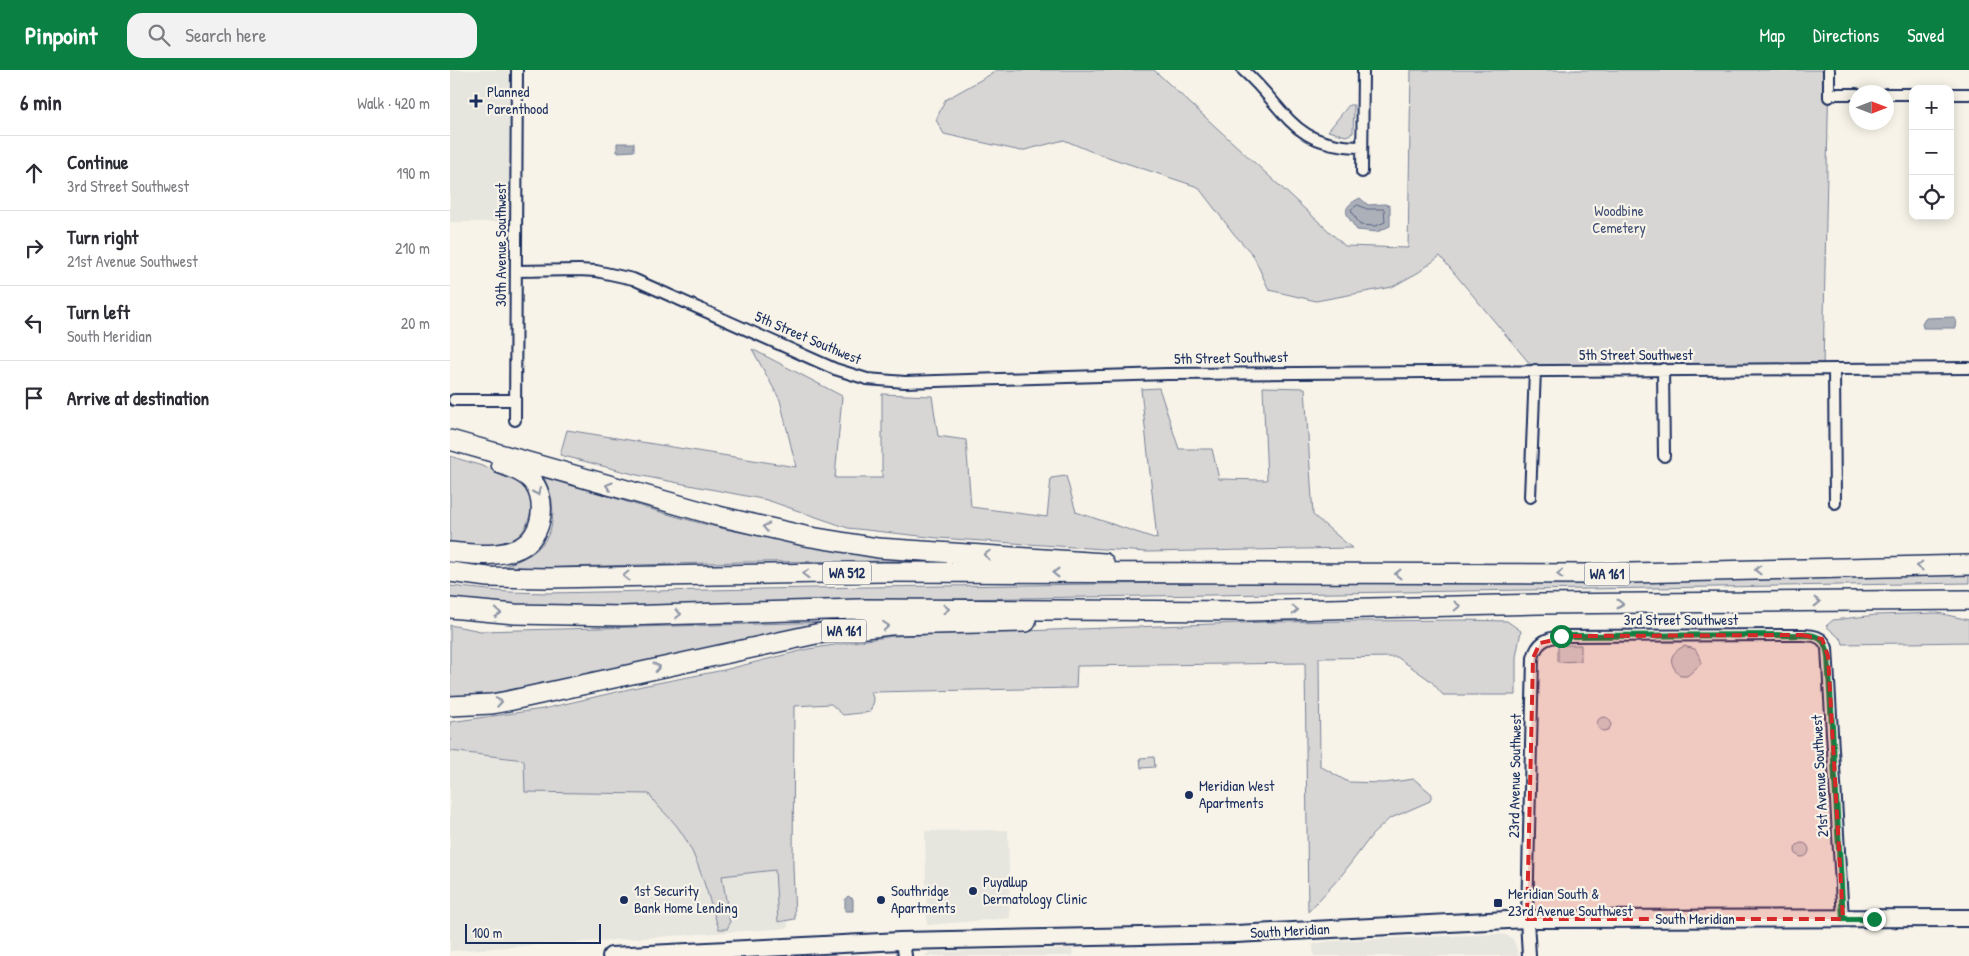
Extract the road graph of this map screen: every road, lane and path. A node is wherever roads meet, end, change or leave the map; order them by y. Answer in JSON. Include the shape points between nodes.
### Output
{"nodes":[{"id":1,"x":517,"y":70,"type":"edge"},
{"id":2,"x":1243,"y":70,"type":"edge"},
{"id":3,"x":1363,"y":70,"type":"edge"},
{"id":4,"x":1829,"y":70,"type":"edge"},
{"id":5,"x":1849,"y":94,"type":"edge"},
{"id":6,"x":1894,"y":94,"type":"edge"},
{"id":7,"x":1909,"y":94,"type":"edge"},
{"id":8,"x":1954,"y":94,"type":"edge"},
{"id":9,"x":1969,"y":94,"type":"edge"},
{"id":10,"x":1362,"y":147,"type":"junction"},
{"id":11,"x":1362,"y":172,"type":"dead end"},
{"id":12,"x":516,"y":271,"type":"junction"},
{"id":13,"x":1969,"y":368,"type":"edge"},
{"id":14,"x":1834,"y":369,"type":"junction"},
{"id":15,"x":1534,"y":370,"type":"junction"},
{"id":16,"x":1664,"y":370,"type":"junction"},
{"id":17,"x":454,"y":400,"type":"dead end"},
{"id":18,"x":515,"y":400,"type":"junction"},
{"id":19,"x":515,"y":420,"type":"dead end"},
{"id":20,"x":450,"y":440,"type":"edge"},
{"id":21,"x":450,"y":449,"type":"edge"},
{"id":22,"x":1664,"y":456,"type":"dead end"},
{"id":23,"x":1530,"y":497,"type":"dead end"},
{"id":24,"x":1835,"y":504,"type":"dead end"},
{"id":25,"x":450,"y":552,"type":"edge"},
{"id":26,"x":1969,"y":565,"type":"edge"},
{"id":27,"x":450,"y":572,"type":"edge"},
{"id":28,"x":1245,"y":574,"type":"junction"},
{"id":29,"x":1969,"y":600,"type":"edge"},
{"id":30,"x":450,"y":608,"type":"edge"},
{"id":31,"x":1246,"y":611,"type":"junction"},
{"id":32,"x":1816,"y":636,"type":"joint"},
{"id":33,"x":1546,"y":639,"type":"joint"},
{"id":34,"x":450,"y":706,"type":"edge"},
{"id":35,"x":1969,"y":918,"type":"edge"},
{"id":36,"x":1527,"y":919,"type":"junction"},
{"id":37,"x":1843,"y":919,"type":"junction"},
{"id":38,"x":904,"y":949,"type":"edge"},
{"id":39,"x":752,"y":953,"type":"edge"},
{"id":40,"x":611,"y":956,"type":"edge"},
{"id":41,"x":1529,"y":956,"type":"edge"}],
"edges":[{"from":1,"to":12,"type":"street","name":"30th Avenue Southwest"},
{"from":2,"to":10,"type":"street","via":[[1299,130],[1334,145]]},
{"from":3,"to":10,"type":"street"},
{"from":4,"to":5,"type":"street","via":[[1829,95]]},
{"from":6,"to":7,"type":"street"},
{"from":8,"to":9,"type":"street"},
{"from":10,"to":11,"type":"street"},
{"from":12,"to":15,"type":"street","name":"5th Street Southwest","via":[[596,271],[633,279],[835,369],[883,381]]},
{"from":12,"to":18,"type":"street","name":"30th Avenue Southwest"},
{"from":13,"to":14,"type":"street","name":"5th Street Southwest"},
{"from":14,"to":16,"type":"street","name":"5th Street Southwest"},
{"from":14,"to":24,"type":"street"},
{"from":15,"to":16,"type":"street","name":"5th Street Southwest"},
{"from":15,"to":23,"type":"street"},
{"from":16,"to":22,"type":"street"},
{"from":17,"to":18,"type":"street"},
{"from":18,"to":19,"type":"street","name":"30th Avenue Southwest"},
{"from":28,"to":20,"type":"highway","number":"WA 161","one_way":true,"via":[[878,548],[805,536],[709,514]]},
{"from":21,"to":25,"type":"highway","one_way":true,"via":[[509,466],[529,478],[541,501],[538,526],[521,548],[493,554]]},
{"from":26,"to":28,"type":"highway","number":"WA 161","one_way":true,"via":[[1589,574]]},
{"from":28,"to":27,"type":"highway","number":"WA 512","one_way":true,"via":[[883,572],[549,578],[488,577]]},
{"from":31,"to":29,"type":"highway","number":"WA 161","one_way":true,"via":[[1540,604]]},
{"from":30,"to":31,"type":"highway","one_way":true,"via":[[515,614],[622,616],[859,608]]},
{"from":34,"to":31,"type":"highway","number":"WA 161","one_way":true,"via":[[492,704],[826,633],[890,625],[1061,621]]},
{"from":32,"to":33,"type":"street","name":"3rd Street Southwest","via":[[1572,636]]},
{"from":32,"to":37,"type":"street","name":"21st Avenue Southwest","via":[[1824,641],[1828,656]]},
{"from":33,"to":36,"type":"street","name":"23rd Avenue Southwest","via":[[1537,646],[1533,658]]},
{"from":35,"to":37,"type":"main road","name":"South Meridian"},
{"from":36,"to":37,"type":"main road","name":"South Meridian"},
{"from":36,"to":38,"type":"main road","name":"South Meridian"},
{"from":36,"to":41,"type":"street"},
{"from":38,"to":39,"type":"main road","name":"South Meridian"},
{"from":39,"to":40,"type":"main road","name":"South Meridian"}]}
